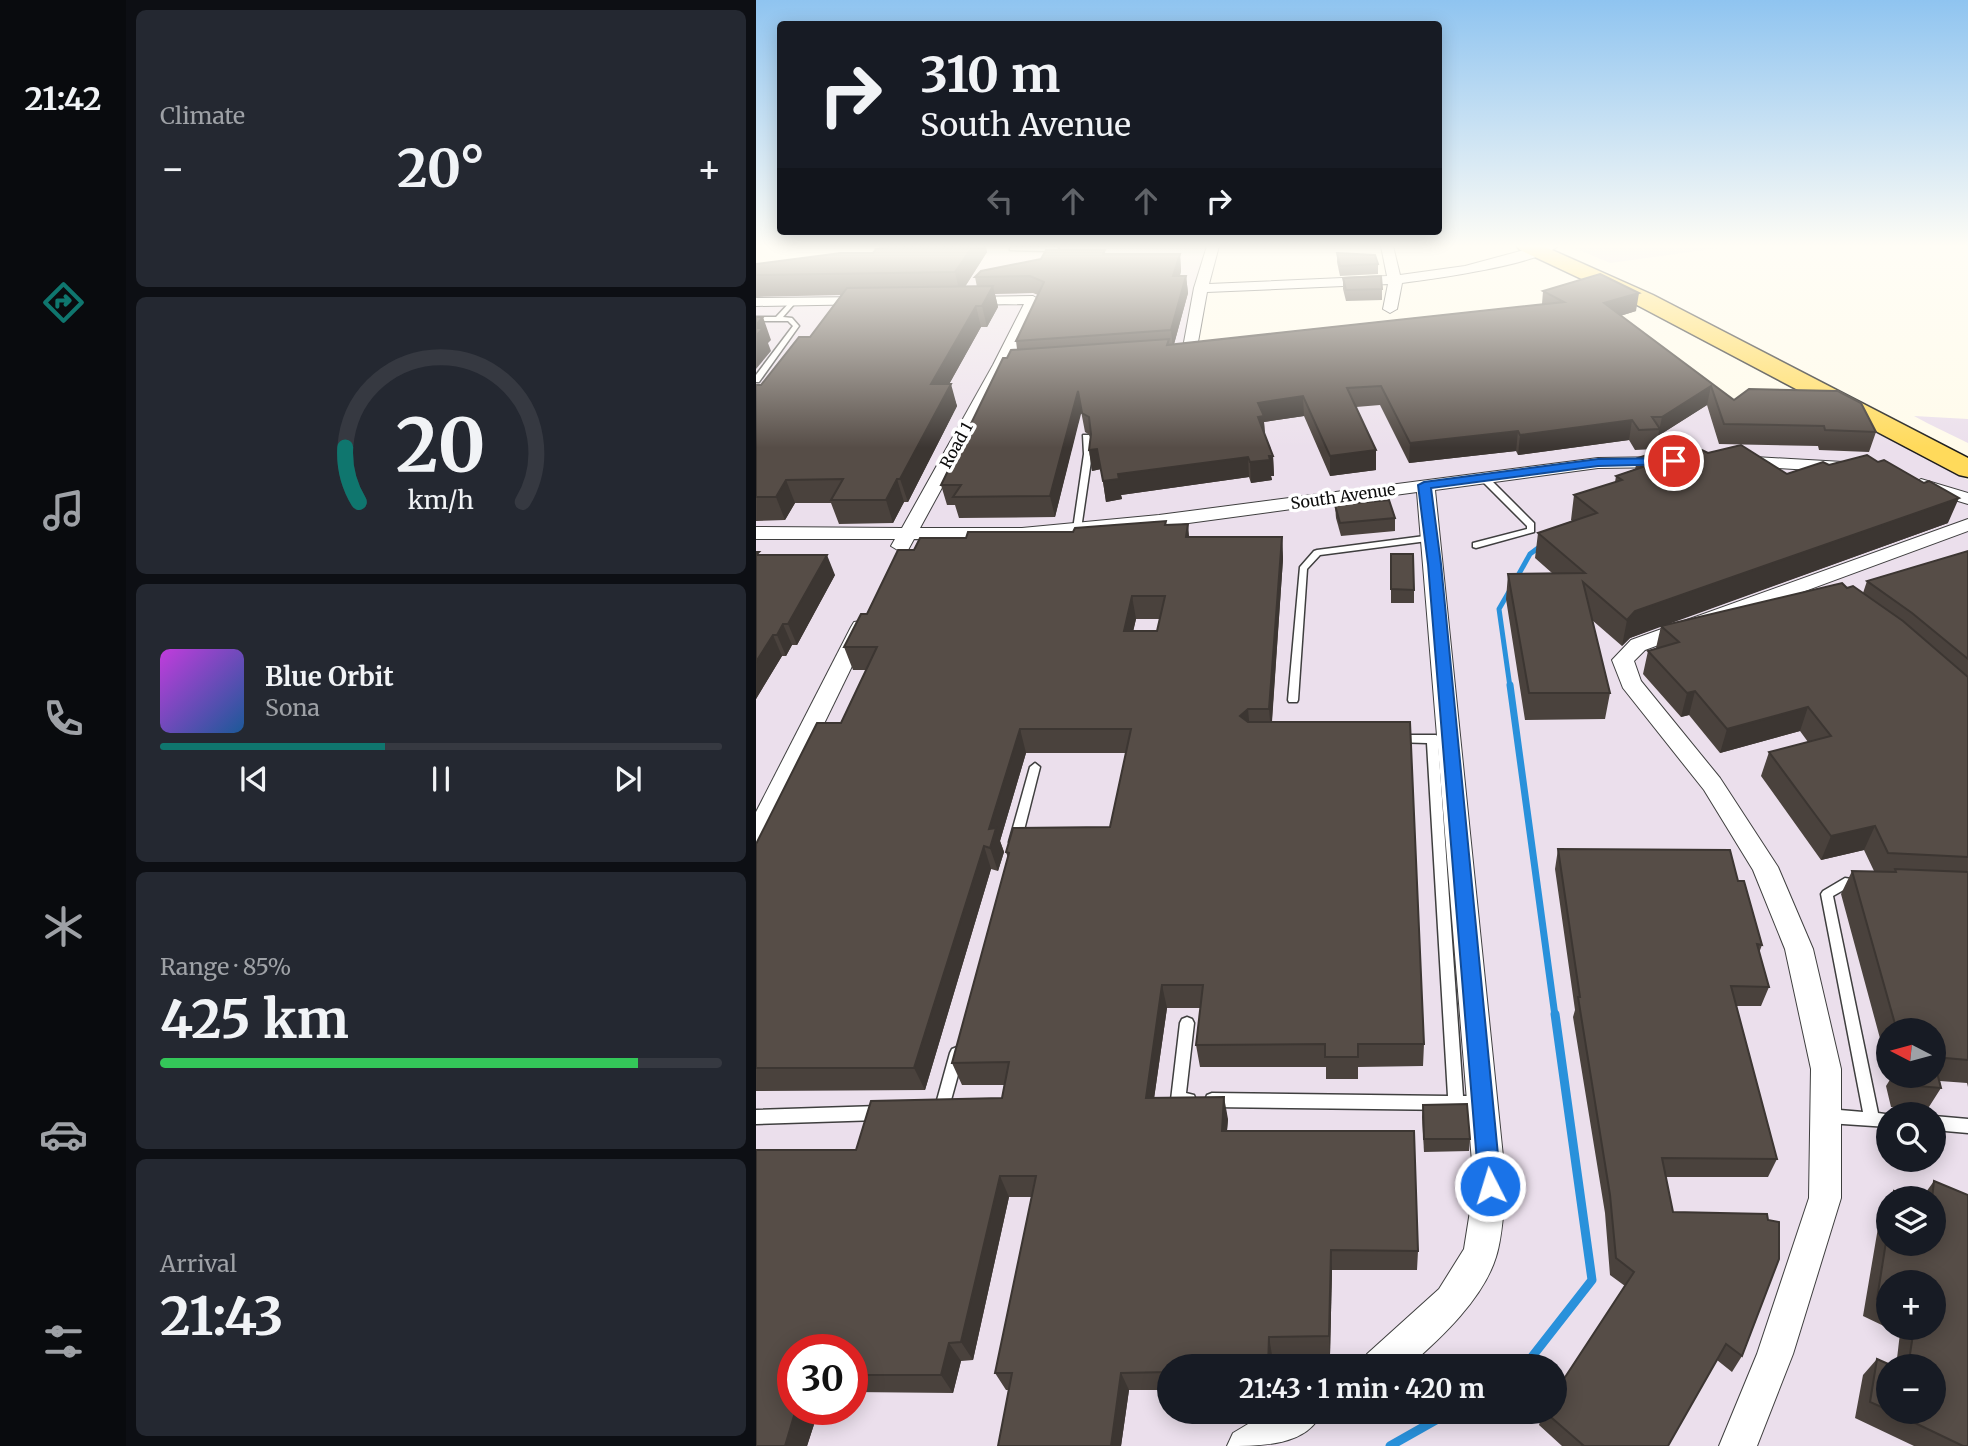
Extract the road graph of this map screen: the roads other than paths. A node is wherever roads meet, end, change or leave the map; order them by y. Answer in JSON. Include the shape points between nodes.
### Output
{"nodes":[{"id":1,"x":783,"y":313,"type":"edge"},
{"id":2,"x":1028,"y":313,"type":"edge"},
{"id":3,"x":1196,"y":313,"type":"edge"},
{"id":4,"x":1671,"y":313,"type":"edge"},
{"id":5,"x":1695,"y":313,"type":"edge"},
{"id":6,"x":756,"y":319,"type":"edge"},
{"id":7,"x":778,"y":319,"type":"junction"},
{"id":8,"x":1188,"y":353,"type":"edge"},
{"id":9,"x":756,"y":380,"type":"edge"},
{"id":10,"x":1086,"y":437,"type":"dead end"},
{"id":11,"x":1968,"y":453,"type":"edge"},
{"id":12,"x":1687,"y":461,"type":"edge"},
{"id":13,"x":1725,"y":461,"type":"edge"},
{"id":14,"x":1968,"y":469,"type":"edge"},
{"id":15,"x":1864,"y":470,"type":"edge"},
{"id":16,"x":1484,"y":478,"type":"junction"},
{"id":17,"x":1900,"y":479,"type":"edge"},
{"id":18,"x":1424,"y":485,"type":"junction"},
{"id":19,"x":1968,"y":499,"type":"edge"},
{"id":20,"x":1968,"y":525,"type":"edge"},
{"id":21,"x":1077,"y":529,"type":"junction"},
{"id":22,"x":756,"y":533,"type":"edge"},
{"id":23,"x":906,"y":534,"type":"junction"},
{"id":24,"x":1432,"y":538,"type":"junction"},
{"id":25,"x":1476,"y":545,"type":"dead end"},
{"id":26,"x":889,"y":570,"type":"edge"},
{"id":27,"x":872,"y":606,"type":"edge"},
{"id":28,"x":1293,"y":700,"type":"dead end"},
{"id":29,"x":1390,"y":739,"type":"edge"},
{"id":30,"x":1441,"y":739,"type":"junction"},
{"id":31,"x":1035,"y":767,"type":"dead end"},
{"id":32,"x":756,"y":837,"type":"edge"},
{"id":33,"x":1010,"y":860,"type":"edge"},
{"id":34,"x":1872,"y":884,"type":"edge"},
{"id":35,"x":1187,"y":1023,"type":"dead end"},
{"id":36,"x":959,"y":1045,"type":"edge"},
{"id":37,"x":1469,"y":1103,"type":"junction"},
{"id":38,"x":941,"y":1111,"type":"edge"},
{"id":39,"x":888,"y":1113,"type":"edge"},
{"id":40,"x":1826,"y":1115,"type":"junction"},
{"id":41,"x":756,"y":1117,"type":"edge"},
{"id":42,"x":1872,"y":1119,"type":"junction"},
{"id":43,"x":1876,"y":1119,"type":"edge"},
{"id":44,"x":1946,"y":1124,"type":"edge"},
{"id":45,"x":1968,"y":1126,"type":"edge"},
{"id":46,"x":1396,"y":1354,"type":"edge"},
{"id":47,"x":1284,"y":1424,"type":"edge"},
{"id":48,"x":1745,"y":1443,"type":"edge"},
{"id":49,"x":1246,"y":1446,"type":"edge"}],
"edges":[{"from":1,"to":7,"type":"lane"},
{"from":2,"to":23,"type":"street","name":"Road 1","via":[[1007,365]]},
{"from":3,"to":8,"type":"street"},
{"from":4,"to":14,"type":"main road"},
{"from":5,"to":11,"type":"main road"},
{"from":6,"to":7,"type":"lane"},
{"from":7,"to":9,"type":"lane","via":[[790,319],[796,326]]},
{"from":10,"to":21,"type":"lane","via":[[1088,454]]},
{"from":12,"to":16,"type":"street","name":"South Avenue","via":[[1598,463]]},
{"from":13,"to":15,"type":"street"},
{"from":16,"to":18,"type":"street","name":"South Avenue"},
{"from":16,"to":25,"type":"lane","via":[[1531,530]]},
{"from":17,"to":19,"type":"street"},
{"from":18,"to":21,"type":"street","name":"South Avenue"},
{"from":18,"to":24,"type":"street"},
{"from":20,"to":40,"type":"street","via":[[1823,584],[1638,645],[1623,660],[1631,683],[1712,785],[1765,867],[1799,949],[1826,1069]]},
{"from":21,"to":23,"type":"street","name":"South Avenue"},
{"from":22,"to":23,"type":"street","name":"South Avenue"},
{"from":23,"to":26,"type":"street","name":"Road 1"},
{"from":24,"to":28,"type":"lane","via":[[1317,553],[1303,569]]},
{"from":24,"to":30,"type":"street"},
{"from":27,"to":32,"type":"street"},
{"from":29,"to":30,"type":"lane"},
{"from":30,"to":37,"type":"street"},
{"from":31,"to":33,"type":"lane"},
{"from":34,"to":42,"type":"lane","via":[[1845,884],[1828,894]]},
{"from":35,"to":37,"type":"lane","via":[[1178,1100]]},
{"from":36,"to":38,"type":"lane"},
{"from":37,"to":46,"type":"street","via":[[1490,1186],[1480,1255],[1451,1301]]},
{"from":39,"to":41,"type":"lane"},
{"from":40,"to":42,"type":"lane"},
{"from":40,"to":48,"type":"street","via":[[1825,1198]]},
{"from":42,"to":43,"type":"lane"},
{"from":44,"to":45,"type":"lane"},
{"from":47,"to":49,"type":"street"}]}
